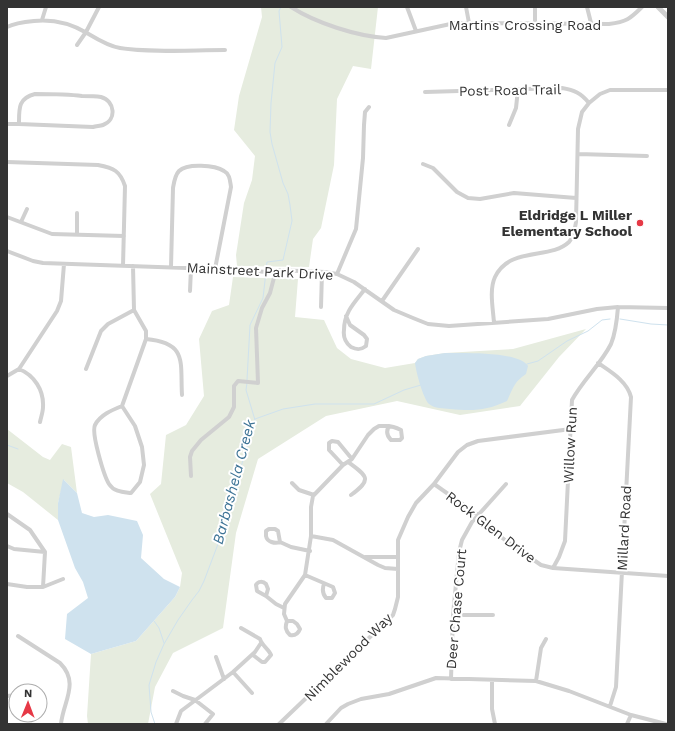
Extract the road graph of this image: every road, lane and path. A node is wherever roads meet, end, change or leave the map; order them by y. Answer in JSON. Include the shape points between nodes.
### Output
{"nodes":[{"id":1,"x":46,"y":7,"type":"edge"},
{"id":2,"x":99,"y":7,"type":"edge"},
{"id":3,"x":291,"y":7,"type":"edge"},
{"id":4,"x":407,"y":7,"type":"edge"},
{"id":5,"x":466,"y":7,"type":"edge"},
{"id":6,"x":535,"y":7,"type":"edge"},
{"id":7,"x":587,"y":7,"type":"edge"},
{"id":8,"x":642,"y":7,"type":"edge"},
{"id":9,"x":658,"y":7,"type":"edge"},
{"id":10,"x":668,"y":17,"type":"edge"},
{"id":11,"x":42,"y":20,"type":"junction"},
{"id":12,"x":469,"y":23,"type":"junction"},
{"id":13,"x":591,"y":23,"type":"junction"},
{"id":14,"x":535,"y":24,"type":"junction"},
{"id":15,"x":7,"y":27,"type":"edge"},
{"id":16,"x":416,"y":31,"type":"junction"},
{"id":17,"x":86,"y":32,"type":"junction"},
{"id":18,"x":77,"y":45,"type":"dead end"},
{"id":19,"x":225,"y":50,"type":"dead end"},
{"id":20,"x":518,"y":89,"type":"junction"},
{"id":21,"x":668,"y":90,"type":"edge"},
{"id":22,"x":425,"y":92,"type":"dead end"},
{"id":23,"x":589,"y":103,"type":"junction"},
{"id":24,"x":369,"y":107,"type":"dead end"},
{"id":25,"x":7,"y":124,"type":"edge"},
{"id":26,"x":20,"y":124,"type":"junction"},
{"id":27,"x":509,"y":126,"type":"dead end"},
{"id":28,"x":578,"y":154,"type":"junction"},
{"id":29,"x":647,"y":156,"type":"dead end"},
{"id":30,"x":7,"y":162,"type":"edge"},
{"id":31,"x":424,"y":164,"type":"dead end"},
{"id":32,"x":576,"y":198,"type":"junction"},
{"id":33,"x":28,"y":209,"type":"dead end"},
{"id":34,"x":76,"y":213,"type":"dead end"},
{"id":35,"x":7,"y":217,"type":"edge"},
{"id":36,"x":21,"y":222,"type":"junction"},
{"id":37,"x":77,"y":234,"type":"junction"},
{"id":38,"x":124,"y":236,"type":"junction"},
{"id":39,"x":418,"y":249,"type":"dead end"},
{"id":40,"x":7,"y":251,"type":"edge"},
{"id":41,"x":64,"y":264,"type":"junction"},
{"id":42,"x":123,"y":266,"type":"junction"},
{"id":43,"x":133,"y":266,"type":"junction"},
{"id":44,"x":171,"y":267,"type":"junction"},
{"id":45,"x":190,"y":268,"type":"junction"},
{"id":46,"x":214,"y":268,"type":"junction"},
{"id":47,"x":276,"y":270,"type":"junction"},
{"id":48,"x":322,"y":272,"type":"junction"},
{"id":49,"x":337,"y":274,"type":"junction"},
{"id":50,"x":365,"y":289,"type":"junction"},
{"id":51,"x":190,"y":291,"type":"dead end"},
{"id":52,"x":382,"y":301,"type":"junction"},
{"id":53,"x":321,"y":306,"type":"dead end"},
{"id":54,"x":618,"y":307,"type":"junction"},
{"id":55,"x":668,"y":308,"type":"edge"},
{"id":56,"x":134,"y":310,"type":"junction"},
{"id":57,"x":346,"y":316,"type":"junction"},
{"id":58,"x":494,"y":323,"type":"junction"},
{"id":59,"x":146,"y":339,"type":"junction"},
{"id":60,"x":598,"y":363,"type":"junction"},
{"id":61,"x":19,"y":369,"type":"junction"},
{"id":62,"x":86,"y":369,"type":"dead end"},
{"id":63,"x":7,"y":376,"type":"edge"},
{"id":64,"x":182,"y":395,"type":"dead end"},
{"id":65,"x":122,"y":406,"type":"junction"},
{"id":66,"x":40,"y":422,"type":"dead end"},
{"id":67,"x":389,"y":426,"type":"dead end"},
{"id":68,"x":571,"y":429,"type":"junction"},
{"id":69,"x":350,"y":460,"type":"junction"},
{"id":70,"x":343,"y":465,"type":"junction"},
{"id":71,"x":191,"y":476,"type":"dead end"},
{"id":72,"x":292,"y":483,"type":"dead end"},
{"id":73,"x":434,"y":484,"type":"junction"},
{"id":74,"x":506,"y":484,"type":"dead end"},
{"id":75,"x":314,"y":495,"type":"junction"},
{"id":76,"x":351,"y":495,"type":"dead end"},
{"id":77,"x":7,"y":514,"type":"edge"},
{"id":78,"x":478,"y":515,"type":"junction"},
{"id":79,"x":311,"y":536,"type":"junction"},
{"id":80,"x":280,"y":542,"type":"dead end"},
{"id":81,"x":7,"y":546,"type":"edge"},
{"id":82,"x":310,"y":551,"type":"junction"},
{"id":83,"x":45,"y":552,"type":"junction"},
{"id":84,"x":365,"y":557,"type":"junction"},
{"id":85,"x":398,"y":557,"type":"junction"},
{"id":86,"x":554,"y":568,"type":"junction"},
{"id":87,"x":398,"y":569,"type":"junction"},
{"id":88,"x":305,"y":574,"type":"junction"},
{"id":89,"x":622,"y":574,"type":"junction"},
{"id":90,"x":668,"y":576,"type":"edge"},
{"id":91,"x":63,"y":579,"type":"dead end"},
{"id":92,"x":7,"y":584,"type":"edge"},
{"id":93,"x":324,"y":584,"type":"dead end"},
{"id":94,"x":43,"y":587,"type":"junction"},
{"id":95,"x":266,"y":596,"type":"dead end"},
{"id":96,"x":284,"y":608,"type":"junction"},
{"id":97,"x":453,"y":615,"type":"junction"},
{"id":98,"x":493,"y":615,"type":"dead end"},
{"id":99,"x":287,"y":621,"type":"dead end"},
{"id":100,"x":241,"y":628,"type":"dead end"},
{"id":101,"x":18,"y":636,"type":"dead end"},
{"id":102,"x":546,"y":639,"type":"dead end"},
{"id":103,"x":261,"y":643,"type":"junction"},
{"id":104,"x":253,"y":655,"type":"junction"},
{"id":105,"x":216,"y":657,"type":"dead end"},
{"id":106,"x":233,"y":672,"type":"junction"},
{"id":107,"x":224,"y":679,"type":"junction"},
{"id":108,"x":451,"y":679,"type":"junction"},
{"id":109,"x":492,"y":680,"type":"junction"},
{"id":110,"x":536,"y":681,"type":"junction"},
{"id":111,"x":173,"y":691,"type":"dead end"},
{"id":112,"x":252,"y":693,"type":"dead end"},
{"id":113,"x":195,"y":700,"type":"junction"},
{"id":114,"x":610,"y":706,"type":"junction"},
{"id":115,"x":631,"y":715,"type":"junction"},
{"id":116,"x":61,"y":724,"type":"edge"},
{"id":117,"x":176,"y":724,"type":"edge"},
{"id":118,"x":205,"y":724,"type":"edge"},
{"id":119,"x":279,"y":724,"type":"edge"},
{"id":120,"x":326,"y":724,"type":"edge"},
{"id":121,"x":495,"y":724,"type":"edge"},
{"id":122,"x":626,"y":724,"type":"edge"},
{"id":123,"x":666,"y":724,"type":"edge"}],
"edges":[{"from":1,"to":11,"type":"street"},
{"from":2,"to":17,"type":"street"},
{"from":3,"to":16,"type":"street","name":"Martins Crossing Road","via":[[326,24],[375,37],[386,38]]},
{"from":4,"to":16,"type":"street"},
{"from":5,"to":12,"type":"street"},
{"from":6,"to":14,"type":"street"},
{"from":7,"to":13,"type":"street"},
{"from":8,"to":13,"type":"street","name":"Martins Crossing Road","via":[[622,22]]},
{"from":9,"to":10,"type":"street"},
{"from":11,"to":15,"type":"street","via":[[20,22]]},
{"from":11,"to":17,"type":"street","via":[[58,22]]},
{"from":12,"to":14,"type":"street","name":"Martins Crossing Road"},
{"from":12,"to":16,"type":"street","name":"Martins Crossing Road","via":[[441,25]]},
{"from":13,"to":14,"type":"street","name":"Martins Crossing Road"},
{"from":17,"to":18,"type":"street"},
{"from":17,"to":19,"type":"street","via":[[104,43],[119,48]]},
{"from":20,"to":22,"type":"street","name":"Post Road Trail"},
{"from":20,"to":23,"type":"street","name":"Post Road Trail","via":[[573,90],[583,95]]},
{"from":20,"to":27,"type":"street","via":[[516,108]]},
{"from":21,"to":23,"type":"street","via":[[610,90]]},
{"from":23,"to":28,"type":"street","via":[[582,112],[579,122]]},
{"from":24,"to":49,"type":"street","via":[[364,125],[356,229]]},
{"from":25,"to":26,"type":"street"},
{"from":26,"to":26,"type":"street","via":[[102,126],[107,123],[113,110],[103,98],[35,94],[25,98],[21,103]]},
{"from":28,"to":29,"type":"street"},
{"from":28,"to":32,"type":"street"},
{"from":30,"to":38,"type":"street","via":[[98,164],[116,170],[125,186]]},
{"from":31,"to":32,"type":"street","via":[[433,168],[457,192],[468,198],[480,200],[514,193]]},
{"from":32,"to":58,"type":"street","via":[[576,222],[570,242],[552,250],[515,258],[498,274],[492,288]]},
{"from":33,"to":36,"type":"street"},
{"from":34,"to":37,"type":"street"},
{"from":35,"to":36,"type":"street"},
{"from":36,"to":37,"type":"street","via":[[52,234]]},
{"from":37,"to":38,"type":"street"},
{"from":38,"to":42,"type":"street"},
{"from":39,"to":52,"type":"street"},
{"from":40,"to":41,"type":"street","name":"Mainstreet Park Drive","via":[[33,261]]},
{"from":41,"to":42,"type":"street","name":"Mainstreet Park Drive"},
{"from":41,"to":61,"type":"street","via":[[61,301],[57,311]]},
{"from":42,"to":43,"type":"street","name":"Mainstreet Park Drive"},
{"from":43,"to":44,"type":"street","name":"Mainstreet Park Drive"},
{"from":43,"to":56,"type":"street"},
{"from":44,"to":45,"type":"street","name":"Mainstreet Park Drive"},
{"from":44,"to":46,"type":"street","via":[[175,178],[179,170],[188,166],[200,166],[218,168],[230,177],[231,187]]},
{"from":45,"to":46,"type":"street","name":"Mainstreet Park Drive"},
{"from":45,"to":51,"type":"street"},
{"from":46,"to":47,"type":"street","name":"Mainstreet Park Drive","via":[[263,272]]},
{"from":47,"to":48,"type":"street","name":"Mainstreet Park Drive"},
{"from":47,"to":71,"type":"street","via":[[256,328],[258,383],[238,382],[234,386],[234,407],[229,418],[192,451]]},
{"from":48,"to":49,"type":"street","name":"Mainstreet Park Drive"},
{"from":48,"to":53,"type":"street"},
{"from":49,"to":50,"type":"street","name":"Mainstreet Park Drive"},
{"from":50,"to":52,"type":"street","name":"Mainstreet Park Drive"},
{"from":50,"to":57,"type":"street"},
{"from":52,"to":58,"type":"street","name":"Mainstreet Park Drive","via":[[394,310],[428,324],[449,326]]},
{"from":54,"to":55,"type":"street","name":"Mainstreet Park Drive"},
{"from":54,"to":58,"type":"street","name":"Mainstreet Park Drive","via":[[548,319]]},
{"from":54,"to":60,"type":"street","name":"Willow Run","via":[[612,342]]},
{"from":56,"to":59,"type":"street","via":[[146,331]]},
{"from":56,"to":62,"type":"street","via":[[108,324],[101,331]]},
{"from":57,"to":57,"type":"street","via":[[344,335],[347,342],[358,350],[366,346],[366,339],[350,325]]},
{"from":59,"to":64,"type":"street","via":[[167,343],[176,350],[181,359]]},
{"from":59,"to":65,"type":"street"},
{"from":60,"to":68,"type":"street","name":"Willow Run","via":[[572,400]]},
{"from":60,"to":89,"type":"street","name":"Millard Road","via":[[627,386],[631,397]]},
{"from":61,"to":63,"type":"street"},
{"from":61,"to":66,"type":"street","via":[[38,384],[43,406]]},
{"from":65,"to":65,"type":"street","via":[[98,419],[94,427],[98,453],[110,485],[119,492],[131,493],[140,482],[144,465],[135,426]]},
{"from":67,"to":69,"type":"street","via":[[374,429]]},
{"from":68,"to":73,"type":"street","name":"Nimblewood Way","via":[[472,443],[458,452]]},
{"from":68,"to":86,"type":"street","name":"Willow Run","via":[[565,542]]},
{"from":69,"to":70,"type":"street"},
{"from":69,"to":70,"type":"street","via":[[338,442],[329,443],[329,450]]},
{"from":69,"to":76,"type":"street","via":[[366,482]]},
{"from":70,"to":75,"type":"street"},
{"from":72,"to":75,"type":"street","via":[[299,490]]},
{"from":73,"to":78,"type":"street","name":"Rock Glen Drive"},
{"from":73,"to":85,"type":"street","name":"Nimblewood Way","via":[[416,503],[408,517],[398,540]]},
{"from":74,"to":78,"type":"street","name":"Deer Chase Court"},
{"from":75,"to":79,"type":"street","via":[[311,501]]},
{"from":77,"to":83,"type":"street","via":[[30,530]]},
{"from":78,"to":86,"type":"street","name":"Rock Glen Drive","via":[[505,540],[541,565]]},
{"from":78,"to":97,"type":"street","name":"Deer Chase Court","via":[[466,531],[459,552]]},
{"from":79,"to":82,"type":"street"},
{"from":79,"to":84,"type":"street","via":[[334,540]]},
{"from":80,"to":82,"type":"street","via":[[291,548]]},
{"from":81,"to":83,"type":"street"},
{"from":82,"to":88,"type":"street"},
{"from":83,"to":94,"type":"street"},
{"from":84,"to":85,"type":"street"},
{"from":84,"to":87,"type":"street","via":[[385,568]]},
{"from":85,"to":87,"type":"street","name":"Nimblewood Way"},
{"from":86,"to":89,"type":"street","name":"Rock Glen Drive"},
{"from":87,"to":119,"type":"street","name":"Nimblewood Way","via":[[398,596],[393,615]]},
{"from":88,"to":93,"type":"street"},
{"from":88,"to":96,"type":"street"},
{"from":89,"to":90,"type":"street","name":"Rock Glen Drive"},
{"from":89,"to":114,"type":"street","name":"Millard Road","via":[[616,686]]},
{"from":91,"to":94,"type":"street"},
{"from":92,"to":94,"type":"street"},
{"from":95,"to":96,"type":"street"},
{"from":96,"to":99,"type":"street"},
{"from":97,"to":98,"type":"street"},
{"from":97,"to":108,"type":"street","name":"Deer Chase Court"},
{"from":100,"to":103,"type":"street","via":[[260,639]]},
{"from":101,"to":116,"type":"street","via":[[60,664],[68,675],[69,694]]},
{"from":102,"to":110,"type":"street","via":[[541,648]]},
{"from":103,"to":104,"type":"street"},
{"from":103,"to":104,"type":"street","via":[[271,655],[265,662]]},
{"from":104,"to":106,"type":"street"},
{"from":105,"to":107,"type":"street"},
{"from":106,"to":107,"type":"street"},
{"from":106,"to":112,"type":"street"},
{"from":107,"to":113,"type":"street"},
{"from":108,"to":109,"type":"street"},
{"from":108,"to":120,"type":"street","via":[[436,678],[389,694],[361,699],[341,708]]},
{"from":109,"to":110,"type":"street"},
{"from":109,"to":121,"type":"street"},
{"from":110,"to":114,"type":"street"},
{"from":111,"to":113,"type":"street"},
{"from":113,"to":117,"type":"street","via":[[181,710]]},
{"from":113,"to":118,"type":"street","via":[[213,714]]},
{"from":114,"to":115,"type":"street"},
{"from":115,"to":122,"type":"street"},
{"from":115,"to":123,"type":"street"}]}
